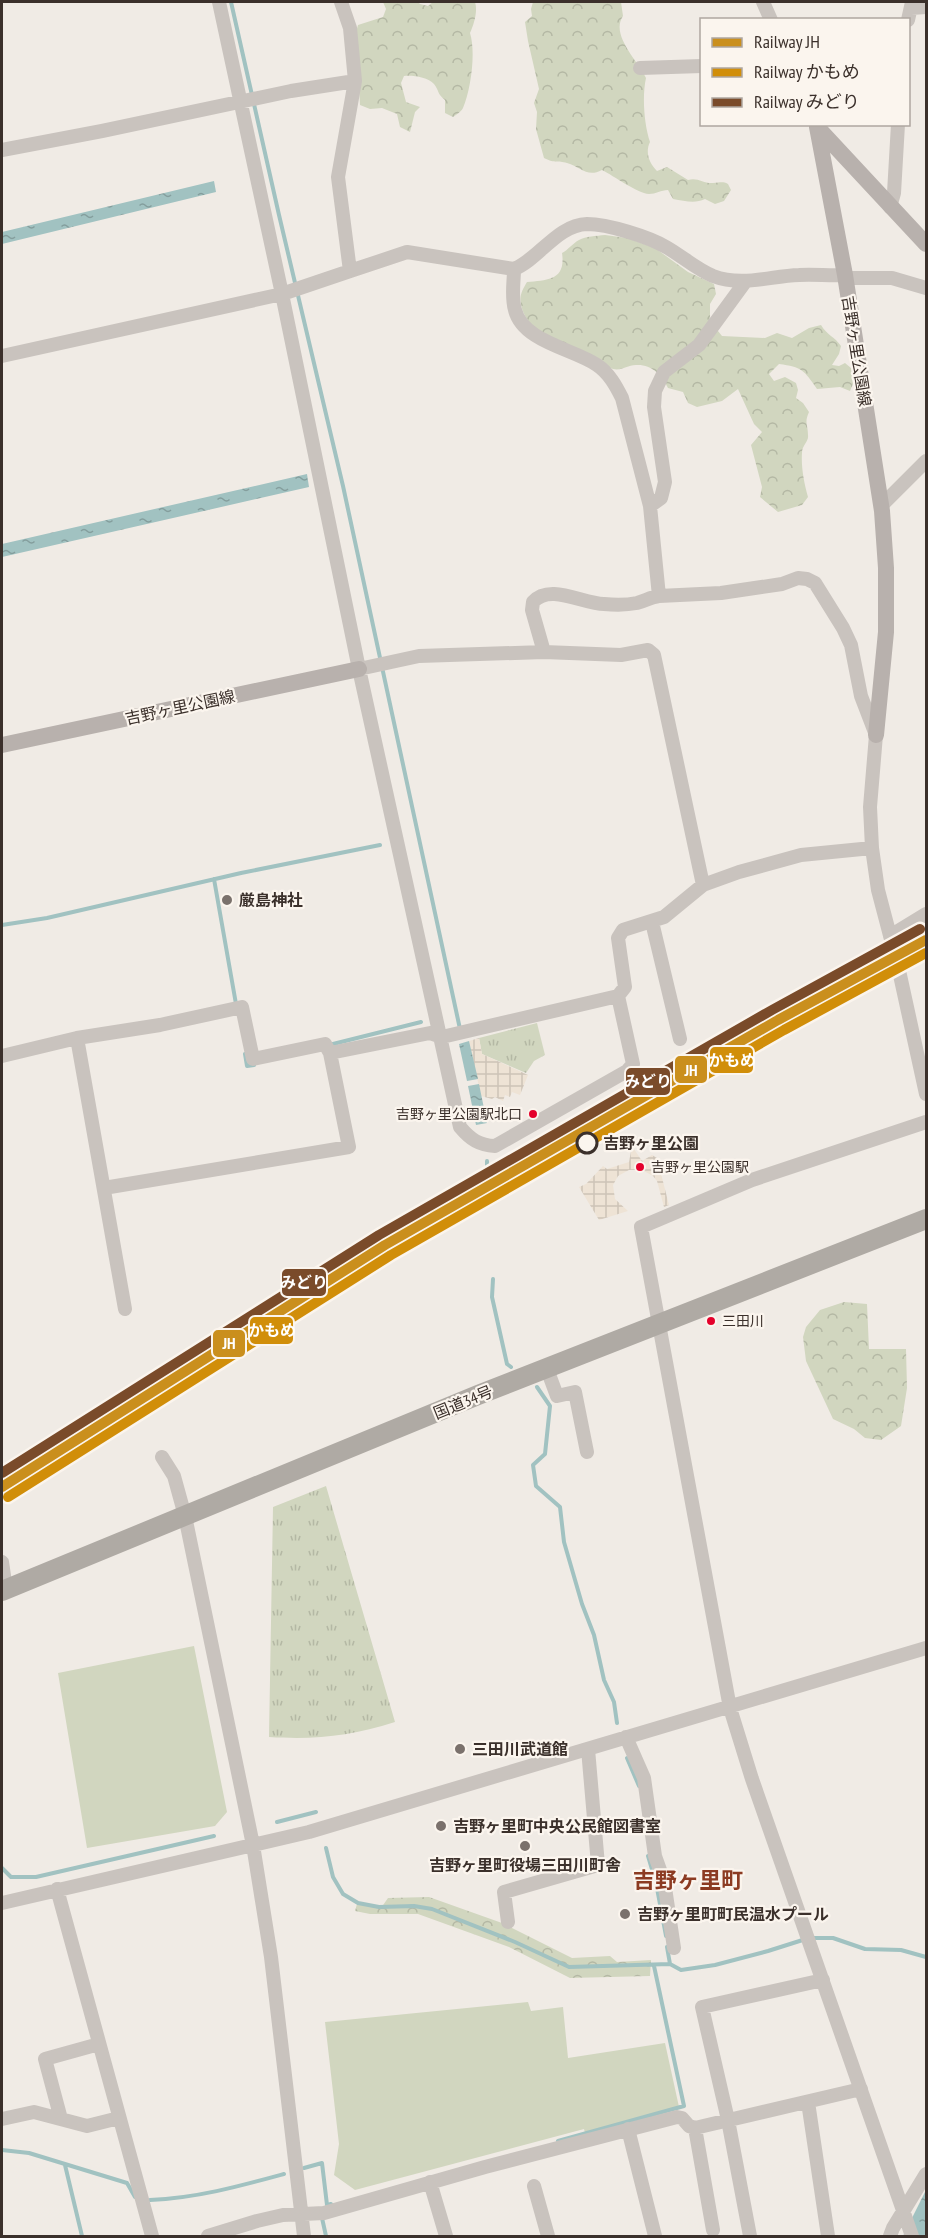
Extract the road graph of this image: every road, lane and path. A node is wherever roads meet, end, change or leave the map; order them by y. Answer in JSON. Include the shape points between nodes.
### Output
{"nodes":[{"id":1,"x":219,"y":2,"type":"edge"},
{"id":2,"x":341,"y":2,"type":"edge"},
{"id":3,"x":763,"y":2,"type":"edge"},
{"id":4,"x":927,"y":7,"type":"edge"},
{"id":5,"x":910,"y":10,"type":"edge"},
{"id":6,"x":770,"y":18,"type":"edge"},
{"id":7,"x":700,"y":66,"type":"edge"},
{"id":8,"x":640,"y":68,"type":"dead end"},
{"id":9,"x":355,"y":81,"type":"junction"},
{"id":10,"x":241,"y":100,"type":"junction"},
{"id":11,"x":817,"y":126,"type":"edge"},
{"id":12,"x":898,"y":126,"type":"edge"},
{"id":13,"x":2,"y":150,"type":"edge"},
{"id":14,"x":890,"y":207,"type":"junction"},
{"id":15,"x":927,"y":244,"type":"edge"},
{"id":16,"x":514,"y":268,"type":"junction"},
{"id":17,"x":350,"y":271,"type":"junction"},
{"id":18,"x":846,"y":277,"type":"junction"},
{"id":19,"x":745,"y":282,"type":"junction"},
{"id":20,"x":927,"y":288,"type":"edge"},
{"id":21,"x":282,"y":294,"type":"junction"},
{"id":22,"x":2,"y":356,"type":"edge"},
{"id":23,"x":927,"y":461,"type":"edge"},
{"id":24,"x":650,"y":506,"type":"junction"},
{"id":25,"x":881,"y":506,"type":"junction"},
{"id":26,"x":659,"y":596,"type":"junction"},
{"id":27,"x":544,"y":652,"type":"junction"},
{"id":28,"x":359,"y":669,"type":"junction"},
{"id":29,"x":876,"y":735,"type":"junction"},
{"id":30,"x":2,"y":745,"type":"edge"},
{"id":31,"x":872,"y":848,"type":"junction"},
{"id":32,"x":703,"y":885,"type":"junction"},
{"id":33,"x":927,"y":914,"type":"edge"},
{"id":34,"x":652,"y":922,"type":"junction"},
{"id":35,"x":890,"y":936,"type":"junction"},
{"id":36,"x":618,"y":996,"type":"junction"},
{"id":37,"x":442,"y":1037,"type":"junction"},
{"id":38,"x":77,"y":1038,"type":"junction"},
{"id":39,"x":680,"y":1039,"type":"dead end"},
{"id":40,"x":330,"y":1053,"type":"junction"},
{"id":41,"x":2,"y":1056,"type":"edge"},
{"id":42,"x":923,"y":1066,"type":"edge"},
{"id":43,"x":927,"y":1094,"type":"edge"},
{"id":44,"x":927,"y":1122,"type":"edge"},
{"id":45,"x":104,"y":1188,"type":"junction"},
{"id":46,"x":927,"y":1219,"type":"edge"},
{"id":47,"x":125,"y":1309,"type":"dead end"},
{"id":48,"x":659,"y":1326,"type":"junction"},
{"id":49,"x":547,"y":1369,"type":"junction"},
{"id":50,"x":587,"y":1452,"type":"dead end"},
{"id":51,"x":162,"y":1457,"type":"dead end"},
{"id":52,"x":185,"y":1516,"type":"junction"},
{"id":53,"x":2,"y":1562,"type":"edge"},
{"id":54,"x":4,"y":1590,"type":"edge"},
{"id":55,"x":927,"y":1648,"type":"edge"},
{"id":56,"x":730,"y":1708,"type":"junction"},
{"id":57,"x":626,"y":1737,"type":"junction"},
{"id":58,"x":588,"y":1749,"type":"junction"},
{"id":59,"x":253,"y":1845,"type":"junction"},
{"id":60,"x":57,"y":1889,"type":"junction"},
{"id":61,"x":2,"y":1903,"type":"edge"},
{"id":62,"x":508,"y":1922,"type":"dead end"},
{"id":63,"x":674,"y":1948,"type":"dead end"},
{"id":64,"x":823,"y":1980,"type":"junction"},
{"id":65,"x":99,"y":2044,"type":"junction"},
{"id":66,"x":861,"y":2089,"type":"junction"},
{"id":67,"x":808,"y":2102,"type":"junction"},
{"id":68,"x":119,"y":2118,"type":"junction"},
{"id":69,"x":2,"y":2119,"type":"edge"},
{"id":70,"x":61,"y":2119,"type":"junction"},
{"id":71,"x":728,"y":2120,"type":"junction"},
{"id":72,"x":695,"y":2128,"type":"junction"},
{"id":73,"x":628,"y":2129,"type":"junction"},
{"id":74,"x":927,"y":2174,"type":"edge"},
{"id":75,"x":430,"y":2182,"type":"junction"},
{"id":76,"x":534,"y":2186,"type":"dead end"},
{"id":77,"x":301,"y":2215,"type":"junction"},
{"id":78,"x":905,"y":2216,"type":"junction"},
{"id":79,"x":713,"y":2230,"type":"dead end"},
{"id":80,"x":152,"y":2236,"type":"edge"},
{"id":81,"x":208,"y":2236,"type":"edge"},
{"id":82,"x":304,"y":2236,"type":"edge"},
{"id":83,"x":446,"y":2236,"type":"edge"},
{"id":84,"x":548,"y":2236,"type":"edge"},
{"id":85,"x":655,"y":2236,"type":"edge"},
{"id":86,"x":750,"y":2236,"type":"edge"},
{"id":87,"x":828,"y":2236,"type":"edge"},
{"id":88,"x":890,"y":2236,"type":"edge"},
{"id":89,"x":912,"y":2236,"type":"edge"}],
"edges":[{"from":1,"to":10,"type":"street"},
{"from":2,"to":9,"type":"street","via":[[350,28]]},
{"from":3,"to":6,"type":"street"},
{"from":4,"to":5,"type":"street"},
{"from":7,"to":8,"type":"street"},
{"from":9,"to":10,"type":"street"},
{"from":9,"to":17,"type":"street","via":[[338,177]]},
{"from":10,"to":13,"type":"street"},
{"from":10,"to":21,"type":"street"},
{"from":11,"to":14,"type":"main road","name":"吉野ヶ里公園線"},
{"from":11,"to":18,"type":"main road","name":"吉野ヶ里公園線"},
{"from":12,"to":14,"type":"street"},
{"from":14,"to":15,"type":"main road","name":"吉野ヶ里公園線"},
{"from":16,"to":17,"type":"street","via":[[407,252]]},
{"from":16,"to":19,"type":"street","via":[[557,237],[586,224],[641,235],[713,276]]},
{"from":16,"to":24,"type":"street","via":[[515,312],[522,324],[545,341],[599,366],[617,386]]},
{"from":17,"to":21,"type":"street"},
{"from":18,"to":19,"type":"street","via":[[799,275]]},
{"from":18,"to":20,"type":"street","via":[[892,278]]},
{"from":18,"to":25,"type":"main road","name":"吉野ヶ里公園線"},
{"from":19,"to":24,"type":"street","via":[[699,345],[664,372],[655,390],[664,482],[661,498]]},
{"from":21,"to":22,"type":"street"},
{"from":21,"to":28,"type":"street"},
{"from":23,"to":25,"type":"street"},
{"from":24,"to":26,"type":"street"},
{"from":25,"to":29,"type":"main road","name":"吉野ヶ里公園線","via":[[886,632]]},
{"from":26,"to":27,"type":"street","via":[[621,604],[555,594],[538,597],[532,602],[532,610]]},
{"from":26,"to":29,"type":"street","via":[[721,593],[798,578],[815,583],[851,645],[861,696]]},
{"from":27,"to":28,"type":"street","via":[[420,656]]},
{"from":27,"to":32,"type":"street","via":[[621,655],[648,650],[654,656]]},
{"from":28,"to":30,"type":"main road","name":"吉野ヶ里公園線"},
{"from":28,"to":37,"type":"street"},
{"from":29,"to":31,"type":"street","via":[[870,807]]},
{"from":31,"to":32,"type":"street","via":[[801,855]]},
{"from":31,"to":35,"type":"street"},
{"from":32,"to":34,"type":"street"},
{"from":33,"to":35,"type":"street"},
{"from":34,"to":36,"type":"street","via":[[623,930],[618,938],[625,987]]},
{"from":34,"to":39,"type":"street"},
{"from":35,"to":42,"type":"street"},
{"from":36,"to":37,"type":"street"},
{"from":36,"to":37,"type":"street","via":[[633,1064],[495,1146],[470,1139],[460,1127]]},
{"from":37,"to":40,"type":"street","via":[[430,1033]]},
{"from":38,"to":40,"type":"street","via":[[242,1008],[253,1059],[325,1044]]},
{"from":38,"to":41,"type":"street"},
{"from":38,"to":45,"type":"street"},
{"from":40,"to":45,"type":"street","via":[[349,1147]]},
{"from":42,"to":43,"type":"street"},
{"from":44,"to":48,"type":"street","via":[[752,1180],[641,1227]]},
{"from":45,"to":47,"type":"street"},
{"from":46,"to":48,"type":"highway","name":"国道34号"},
{"from":48,"to":49,"type":"highway","name":"国道34号"},
{"from":48,"to":56,"type":"street"},
{"from":49,"to":50,"type":"street","via":[[557,1396],[575,1392]]},
{"from":49,"to":52,"type":"highway","name":"国道34号"},
{"from":51,"to":52,"type":"street","via":[[174,1476]]},
{"from":52,"to":54,"type":"highway","name":"国道34号"},
{"from":52,"to":59,"type":"street"},
{"from":53,"to":54,"type":"street"},
{"from":55,"to":56,"type":"street"},
{"from":56,"to":57,"type":"street"},
{"from":56,"to":64,"type":"street"},
{"from":57,"to":58,"type":"street"},
{"from":57,"to":63,"type":"street","via":[[644,1778]]},
{"from":58,"to":59,"type":"street"},
{"from":58,"to":62,"type":"street","via":[[598,1865],[504,1892]]},
{"from":59,"to":60,"type":"street"},
{"from":59,"to":77,"type":"street","via":[[271,1957]]},
{"from":60,"to":61,"type":"street"},
{"from":60,"to":65,"type":"street"},
{"from":64,"to":66,"type":"street"},
{"from":64,"to":71,"type":"street","via":[[702,2007]]},
{"from":65,"to":68,"type":"street"},
{"from":65,"to":70,"type":"street","via":[[45,2059]]},
{"from":66,"to":67,"type":"street"},
{"from":66,"to":78,"type":"street"},
{"from":67,"to":71,"type":"street"},
{"from":67,"to":87,"type":"street"},
{"from":68,"to":70,"type":"street","via":[[87,2126]]},
{"from":68,"to":80,"type":"street"},
{"from":69,"to":70,"type":"street","via":[[34,2112]]},
{"from":71,"to":72,"type":"street"},
{"from":71,"to":86,"type":"street"},
{"from":72,"to":73,"type":"street","via":[[677,2117]]},
{"from":72,"to":79,"type":"street"},
{"from":73,"to":75,"type":"street"},
{"from":73,"to":85,"type":"street"},
{"from":74,"to":78,"type":"street"},
{"from":75,"to":77,"type":"street"},
{"from":75,"to":83,"type":"street"},
{"from":76,"to":84,"type":"street"},
{"from":77,"to":81,"type":"street","via":[[283,2215]]},
{"from":77,"to":82,"type":"street"},
{"from":78,"to":88,"type":"street"},
{"from":78,"to":89,"type":"street"}]}
